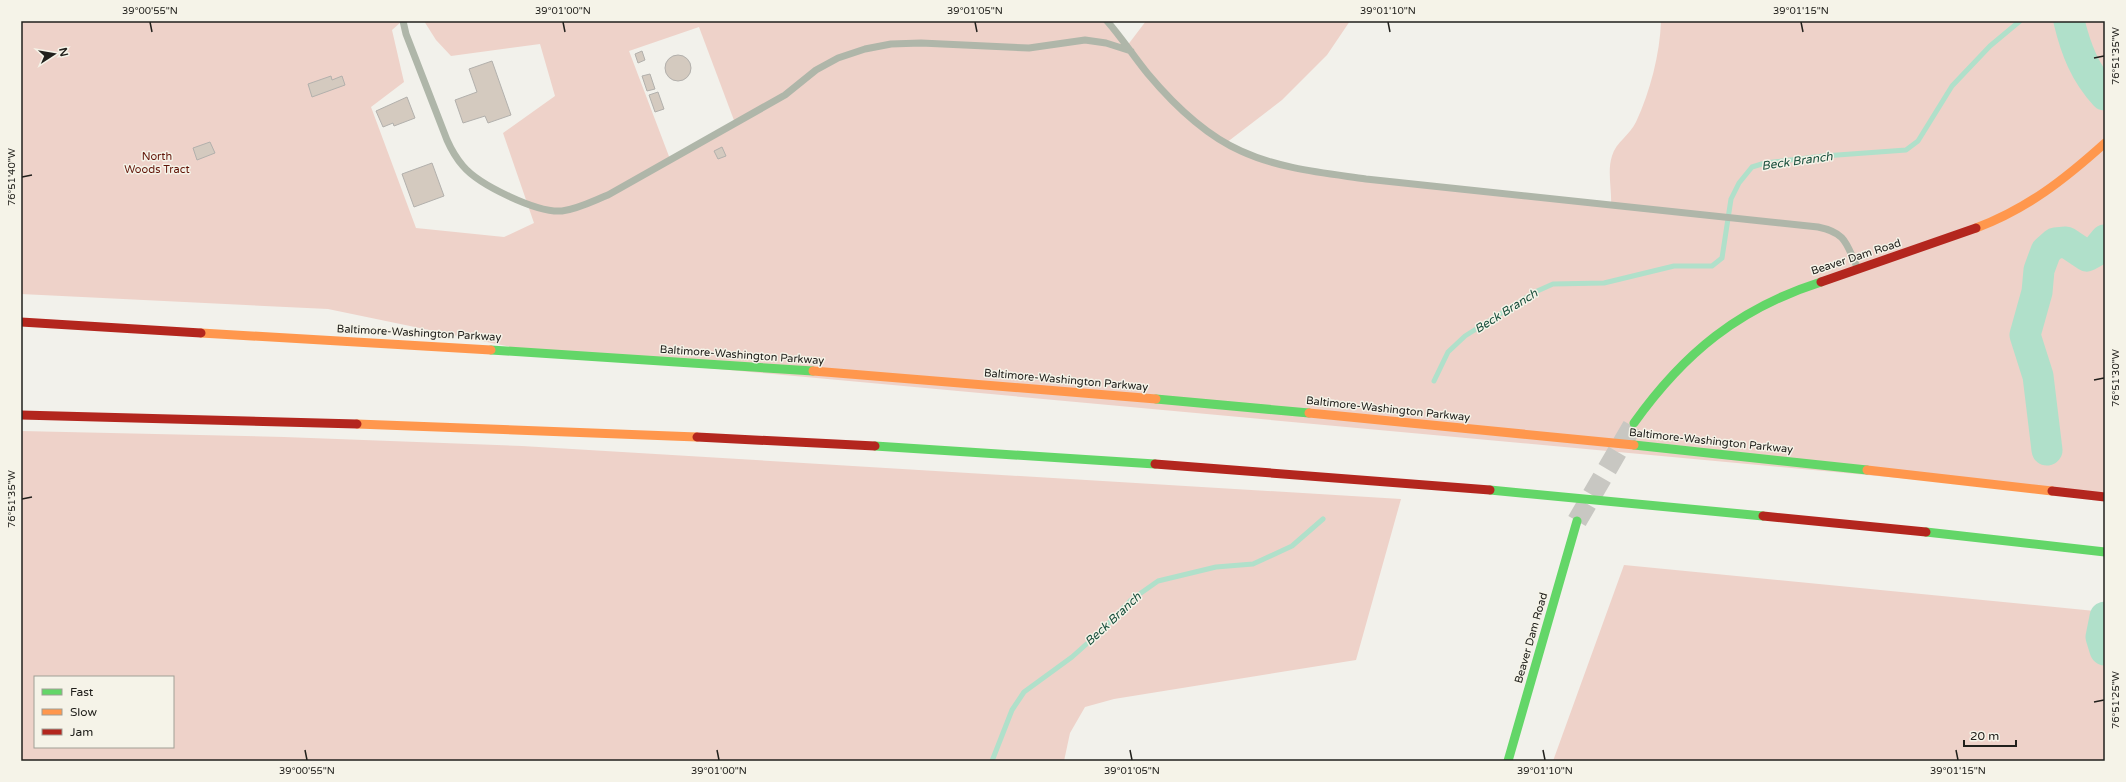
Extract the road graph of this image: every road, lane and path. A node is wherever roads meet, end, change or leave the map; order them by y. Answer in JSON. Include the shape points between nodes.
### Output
{"nodes":[{"id":1,"x":403,"y":21,"type":"edge"},
{"id":2,"x":1107,"y":21,"type":"edge"},
{"id":3,"x":1131,"y":51,"type":"junction"},
{"id":4,"x":2105,"y":143,"type":"edge"},
{"id":5,"x":1859,"y":270,"type":"junction"},
{"id":6,"x":21,"y":322,"type":"edge"},
{"id":7,"x":21,"y":415,"type":"edge"},
{"id":8,"x":1634,"y":423,"type":"tunnel mouth"},
{"id":9,"x":2105,"y":498,"type":"edge"},
{"id":10,"x":1577,"y":521,"type":"tunnel mouth"},
{"id":11,"x":2105,"y":552,"type":"edge"},
{"id":12,"x":1508,"y":761,"type":"edge"}],
"edges":[{"from":1,"to":3,"type":"lane","via":[[453,154],[464,167],[520,202],[553,211],[579,206],[608,195],[784,95],[816,70],[838,58],[865,49],[914,43],[1029,48],[1085,40]]},
{"from":2,"to":3,"type":"lane"},
{"from":3,"to":5,"type":"lane","via":[[1163,90],[1201,127],[1242,152],[1272,162],[1374,180],[1818,227],[1837,232],[1842,237]]},
{"from":4,"to":5,"type":"main road","name":"Beaver Dam Road","via":[[2066,179],[2046,194],[2015,211],[1964,233]]},
{"from":5,"to":8,"type":"main road","name":"Beaver Dam Road","via":[[1783,296],[1735,320],[1672,374]]},
{"from":6,"to":9,"type":"main road","name":"Baltimore-Washington Parkway","via":[[542,353],[1066,391],[1644,446]]},
{"from":7,"to":11,"type":"main road","via":[[530,429],[1065,457],[1637,502]]},
{"from":10,"to":12,"type":"main road","name":"Beaver Dam Road"}]}
